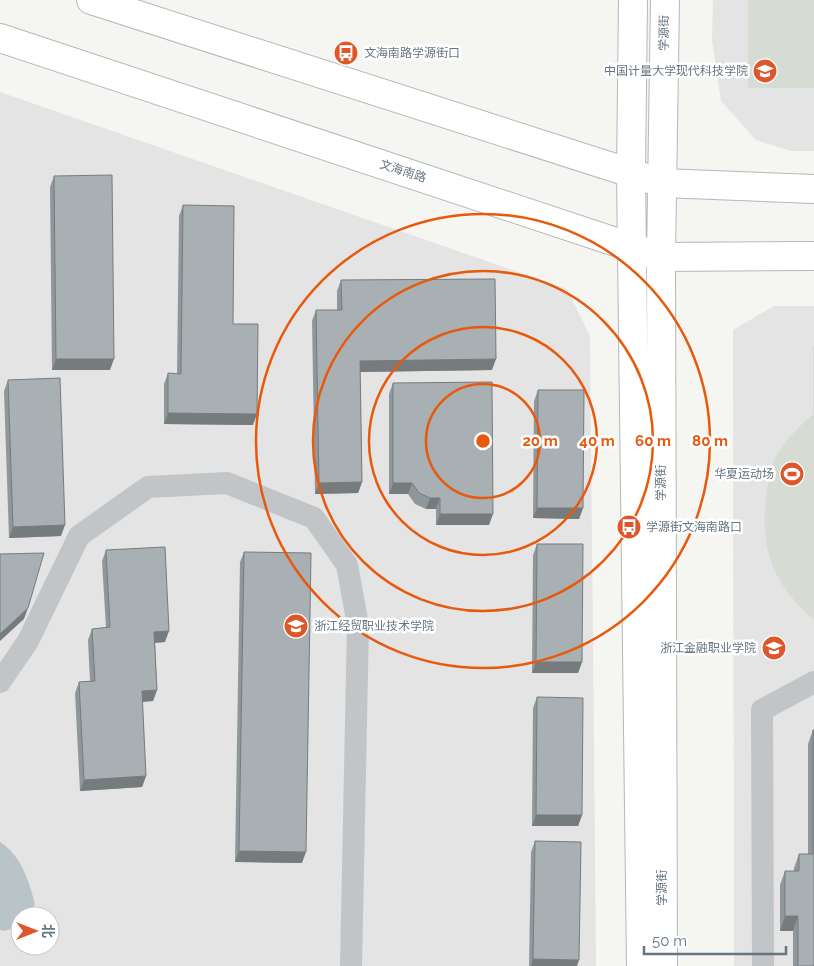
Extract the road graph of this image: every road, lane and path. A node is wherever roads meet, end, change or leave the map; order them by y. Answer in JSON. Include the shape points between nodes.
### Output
{"nodes":[{"id":1,"x":91,"y":0,"type":"edge"},
{"id":2,"x":633,"y":0,"type":"edge"},
{"id":3,"x":665,"y":0,"type":"edge"},
{"id":4,"x":0,"y":38,"type":"edge"},
{"id":5,"x":631,"y":173,"type":"junction"},
{"id":6,"x":662,"y":183,"type":"junction"},
{"id":7,"x":814,"y":188,"type":"edge"},
{"id":8,"x":632,"y":247,"type":"junction"},
{"id":9,"x":814,"y":256,"type":"edge"},
{"id":10,"x":661,"y":257,"type":"junction"},
{"id":11,"x":0,"y":682,"type":"edge"},
{"id":12,"x":814,"y":682,"type":"edge"},
{"id":13,"x":351,"y":966,"type":"edge"},
{"id":14,"x":641,"y":966,"type":"edge"},
{"id":15,"x":663,"y":966,"type":"edge"},
{"id":16,"x":763,"y":966,"type":"edge"}],
"edges":[{"from":1,"to":5,"type":"main road"},
{"from":2,"to":5,"type":"main road"},
{"from":3,"to":6,"type":"main road","name":"学源街"},
{"from":4,"to":8,"type":"main road","name":"文海南路"},
{"from":5,"to":6,"type":"main road"},
{"from":5,"to":8,"type":"main road"},
{"from":6,"to":7,"type":"main road"},
{"from":6,"to":10,"type":"main road","name":"学源街"},
{"from":8,"to":10,"type":"main road","name":"文海南路"},
{"from":8,"to":14,"type":"main road"},
{"from":9,"to":10,"type":"main road","name":"文海南路"},
{"from":10,"to":15,"type":"main road","name":"学源街"},
{"from":11,"to":13,"type":"street","via":[[28,641],[79,536],[148,487],[227,483],[314,518],[347,565],[358,625]]},
{"from":12,"to":16,"type":"street","via":[[762,710]]}]}
